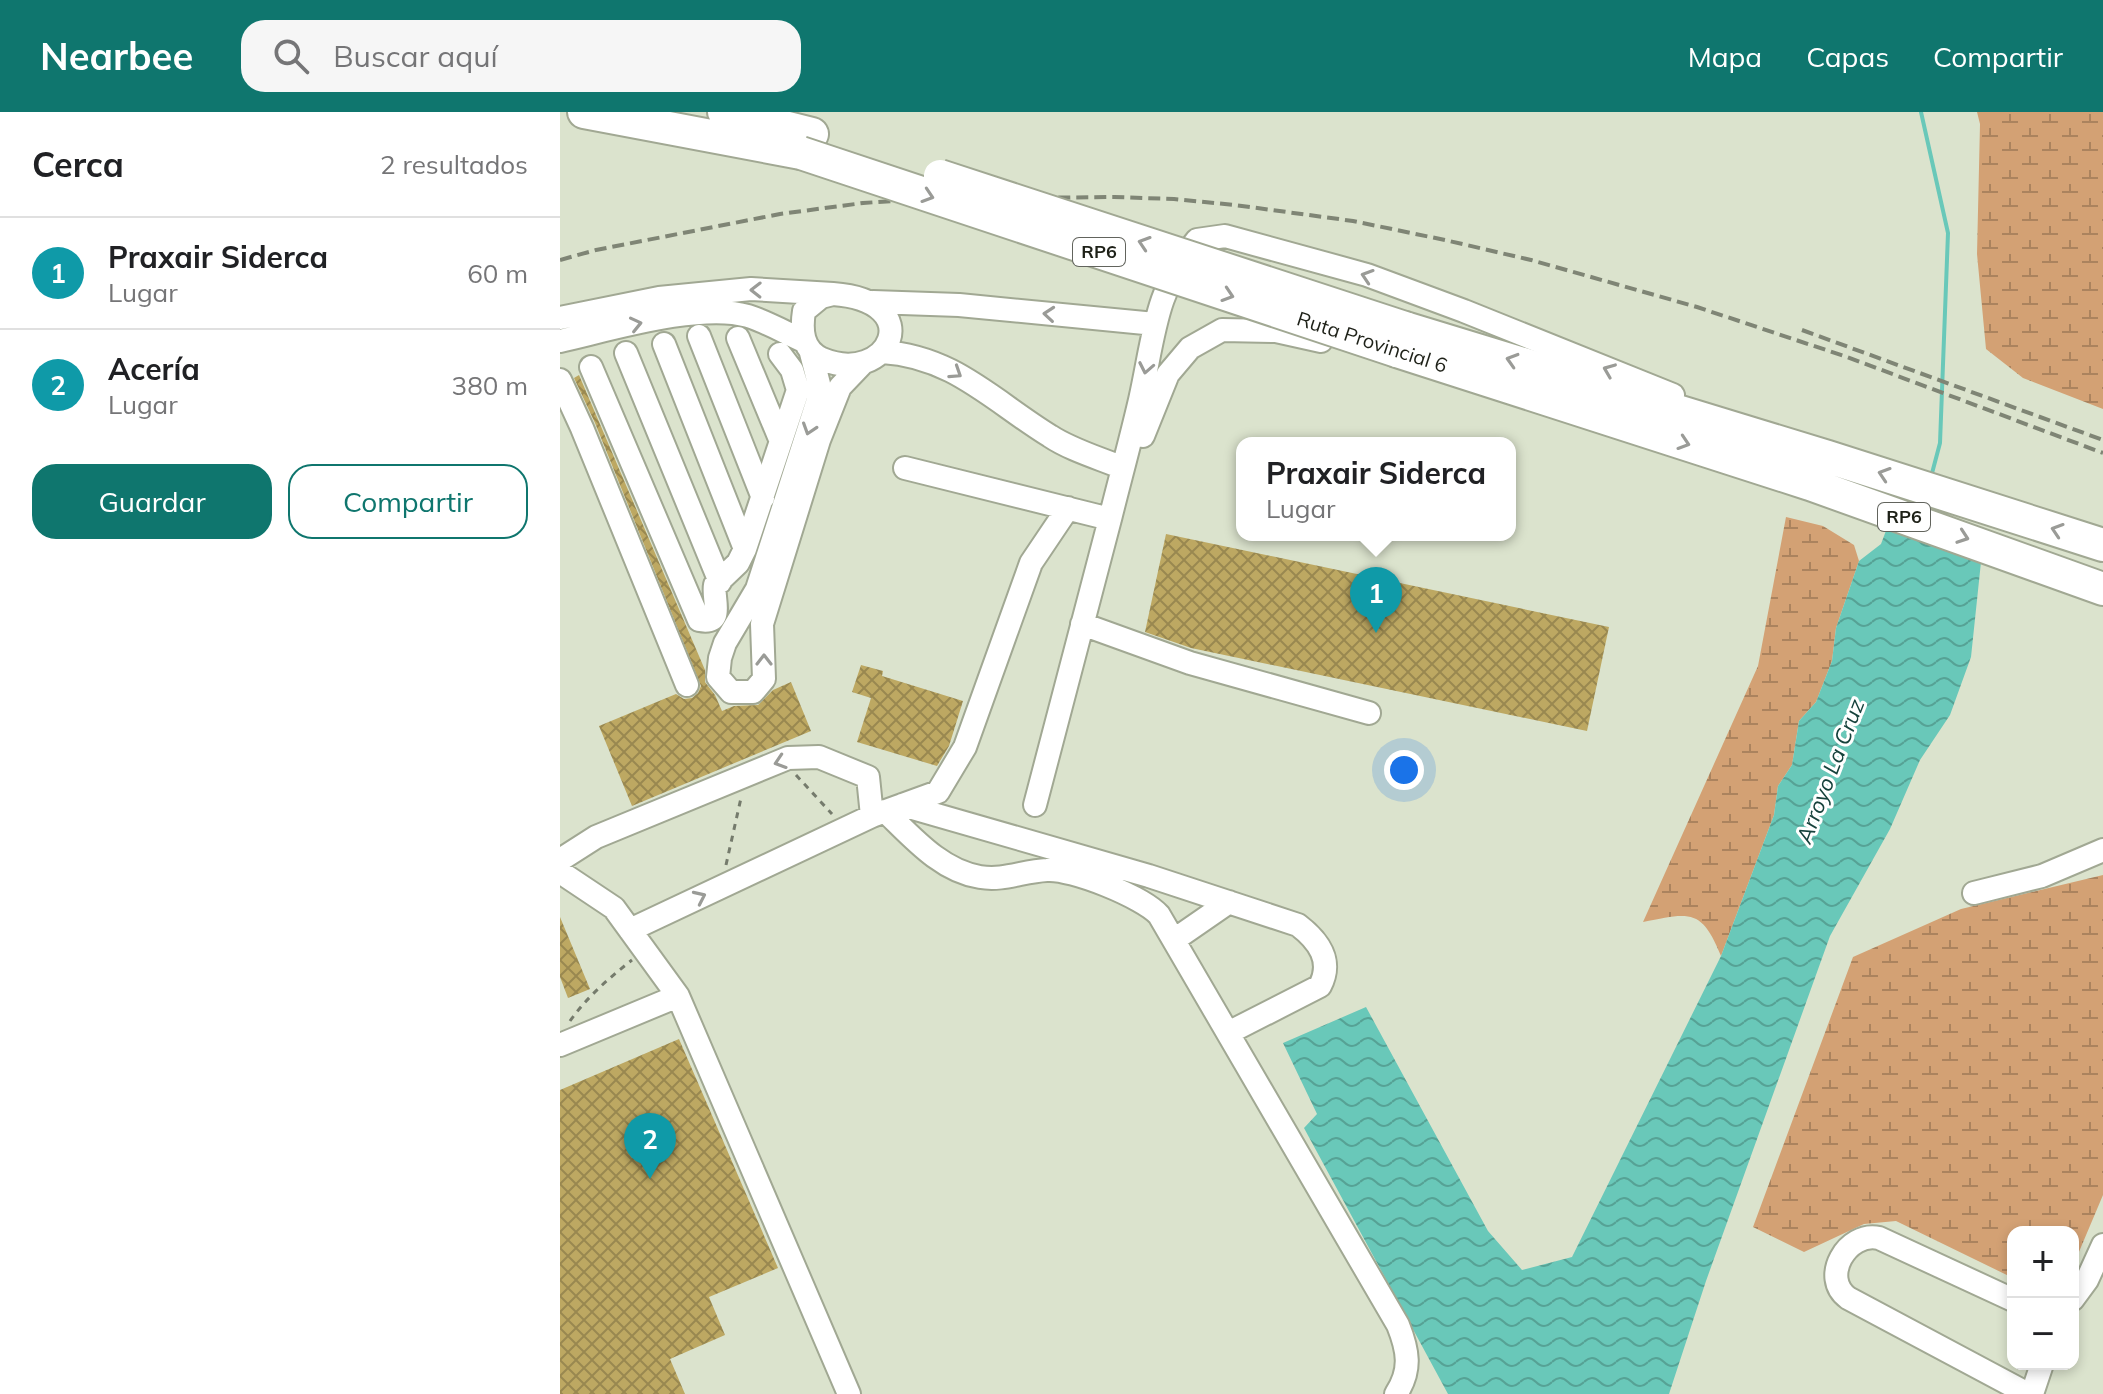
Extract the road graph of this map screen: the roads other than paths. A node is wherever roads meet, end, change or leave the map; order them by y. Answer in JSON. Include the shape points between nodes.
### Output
{"nodes":[{"id":1,"x":584,"y":112,"type":"edge"},
{"id":2,"x":636,"y":112,"type":"edge"},
{"id":3,"x":724,"y":112,"type":"edge"},
{"id":4,"x":748,"y":112,"type":"edge"},
{"id":5,"x":806,"y":144,"type":"junction"},
{"id":6,"x":833,"y":294,"type":"junction"},
{"id":7,"x":873,"y":302,"type":"junction"},
{"id":8,"x":560,"y":318,"type":"edge"},
{"id":9,"x":1155,"y":324,"type":"junction"},
{"id":10,"x":699,"y":336,"type":"dead end"},
{"id":11,"x":738,"y":338,"type":"dead end"},
{"id":12,"x":1401,"y":339,"type":"junction"},
{"id":13,"x":560,"y":341,"type":"edge"},
{"id":14,"x":664,"y":344,"type":"dead end"},
{"id":15,"x":808,"y":347,"type":"junction"},
{"id":16,"x":882,"y":352,"type":"junction"},
{"id":17,"x":626,"y":353,"type":"dead end"},
{"id":18,"x":780,"y":354,"type":"dead end"},
{"id":19,"x":862,"y":364,"type":"junction"},
{"id":20,"x":591,"y":367,"type":"dead end"},
{"id":21,"x":560,"y":380,"type":"edge"},
{"id":22,"x":1620,"y":423,"type":"junction"},
{"id":23,"x":780,"y":439,"type":"junction"},
{"id":24,"x":1820,"y":454,"type":"junction"},
{"id":25,"x":905,"y":468,"type":"dead end"},
{"id":26,"x":1123,"y":468,"type":"junction"},
{"id":27,"x":763,"y":498,"type":"junction"},
{"id":28,"x":1068,"y":508,"type":"junction"},
{"id":29,"x":1110,"y":519,"type":"junction"},
{"id":30,"x":2103,"y":545,"type":"edge"},
{"id":31,"x":745,"y":549,"type":"junction"},
{"id":32,"x":1999,"y":550,"type":"junction"},
{"id":33,"x":720,"y":582,"type":"junction"},
{"id":34,"x":2103,"y":589,"type":"edge"},
{"id":35,"x":2103,"y":597,"type":"edge"},
{"id":36,"x":716,"y":612,"type":"junction"},
{"id":37,"x":744,"y":613,"type":"junction"},
{"id":38,"x":1082,"y":624,"type":"junction"},
{"id":39,"x":725,"y":643,"type":"junction"},
{"id":40,"x":687,"y":685,"type":"dead end"},
{"id":41,"x":1369,"y":713,"type":"dead end"},
{"id":42,"x":1035,"y":805,"type":"dead end"},
{"id":43,"x":886,"y":810,"type":"junction"},
{"id":44,"x":2103,"y":850,"type":"edge"},
{"id":45,"x":560,"y":860,"type":"edge"},
{"id":46,"x":560,"y":872,"type":"edge"},
{"id":47,"x":1974,"y":893,"type":"dead end"},
{"id":48,"x":1229,"y":902,"type":"junction"},
{"id":49,"x":630,"y":930,"type":"junction"},
{"id":50,"x":1174,"y":940,"type":"junction"},
{"id":51,"x":678,"y":996,"type":"junction"},
{"id":52,"x":1228,"y":1033,"type":"junction"},
{"id":53,"x":562,"y":1037,"type":"edge"},
{"id":54,"x":2103,"y":1245,"type":"edge"},
{"id":55,"x":2009,"y":1298,"type":"edge"},
{"id":56,"x":2074,"y":1298,"type":"edge"},
{"id":57,"x":2040,"y":1370,"type":"edge"},
{"id":58,"x":849,"y":1394,"type":"edge"},
{"id":59,"x":1396,"y":1394,"type":"edge"},
{"id":60,"x":2030,"y":1394,"type":"edge"}],
"edges":[{"from":1,"to":5,"type":"highway"},
{"from":2,"to":5,"type":"highway","name":"Ruta Provincial 6","number":"RP6"},
{"from":3,"to":5,"type":"highway","name":"Ruta Provincial 6","number":"RP6"},
{"from":4,"to":5,"type":"highway"},
{"from":5,"to":12,"type":"highway","name":"Ruta Provincial 6","number":"RP6","bridge":true},
{"from":6,"to":7,"type":"lane"},
{"from":6,"to":8,"type":"lane","one_way":true,"via":[[751,289],[659,298]]},
{"from":6,"to":15,"type":"lane","via":[[804,311]]},
{"from":9,"to":7,"type":"lane","one_way":true},
{"from":7,"to":16,"type":"lane","via":[[890,325]]},
{"from":24,"to":9,"type":"lane","one_way":true,"via":[[1367,275],[1225,236],[1197,240],[1178,262]]},
{"from":9,"to":26,"type":"lane","one_way":true},
{"from":10,"to":27,"type":"lane"},
{"from":11,"to":23,"type":"lane"},
{"from":12,"to":22,"type":"highway","name":"Ruta Provincial 6","number":"RP6"},
{"from":24,"to":12,"type":"highway","name":"Ruta Provincial 6","number":"RP6","one_way":true},
{"from":13,"to":15,"type":"lane","one_way":true,"via":[[711,312],[746,315]]},
{"from":14,"to":31,"type":"lane"},
{"from":15,"to":19,"type":"lane","via":[[838,364]]},
{"from":15,"to":37,"type":"lane","one_way":true,"via":[[818,400],[757,589]]},
{"from":16,"to":19,"type":"lane"},
{"from":16,"to":26,"type":"lane","one_way":true,"via":[[906,353],[946,366],[1053,439]]},
{"from":17,"to":33,"type":"lane"},
{"from":18,"to":23,"type":"lane","via":[[798,390]]},
{"from":39,"to":19,"type":"lane","one_way":true,"via":[[718,677],[731,692],[753,692],[764,679],[762,624],[819,440],[840,387]]},
{"from":20,"to":36,"type":"lane","via":[[699,620],[711,619]]},
{"from":21,"to":40,"type":"lane"},
{"from":22,"to":26,"type":"lane","via":[[1297,334],[1222,330],[1190,348],[1168,374]]},
{"from":22,"to":32,"type":"highway","name":"Ruta Provincial 6","number":"RP6","one_way":true},
{"from":23,"to":27,"type":"lane"},
{"from":30,"to":24,"type":"highway","name":"Ruta Provincial 6","number":"RP6","one_way":true},
{"from":25,"to":28,"type":"lane"},
{"from":26,"to":29,"type":"lane"},
{"from":27,"to":31,"type":"lane"},
{"from":28,"to":29,"type":"lane"},
{"from":28,"to":43,"type":"lane","via":[[1031,563],[965,747],[938,792]]},
{"from":29,"to":38,"type":"lane"},
{"from":31,"to":33,"type":"lane"},
{"from":32,"to":34,"type":"highway","name":"Ruta Provincial 6","number":"RP6"},
{"from":32,"to":35,"type":"highway"},
{"from":33,"to":36,"type":"lane","via":[[714,591]]},
{"from":36,"to":37,"type":"lane"},
{"from":36,"to":39,"type":"lane"},
{"from":37,"to":39,"type":"lane"},
{"from":38,"to":41,"type":"lane","via":[[1190,663]]},
{"from":38,"to":42,"type":"lane"},
{"from":43,"to":45,"type":"lane","one_way":true,"via":[[868,777],[819,757],[783,760],[596,837]]},
{"from":43,"to":48,"type":"lane","via":[[1149,876]]},
{"from":49,"to":43,"type":"lane","one_way":true},
{"from":43,"to":50,"type":"lane","via":[[926,851],[977,877],[1004,879],[1064,870],[1152,907]]},
{"from":44,"to":47,"type":"lane","via":[[2042,876]]},
{"from":46,"to":49,"type":"lane","via":[[614,908]]},
{"from":48,"to":50,"type":"lane"},
{"from":48,"to":52,"type":"lane","via":[[1298,925],[1319,947],[1327,974],[1320,986]]},
{"from":49,"to":51,"type":"lane"},
{"from":50,"to":52,"type":"lane"},
{"from":51,"to":53,"type":"lane"},
{"from":51,"to":58,"type":"lane"},
{"from":52,"to":59,"type":"lane","via":[[1398,1325],[1407,1349]]},
{"from":54,"to":56,"type":"lane"},
{"from":55,"to":60,"type":"lane","via":[[1868,1235],[1843,1252],[1835,1282],[1848,1298]]},
{"from":57,"to":60,"type":"lane"}]}
